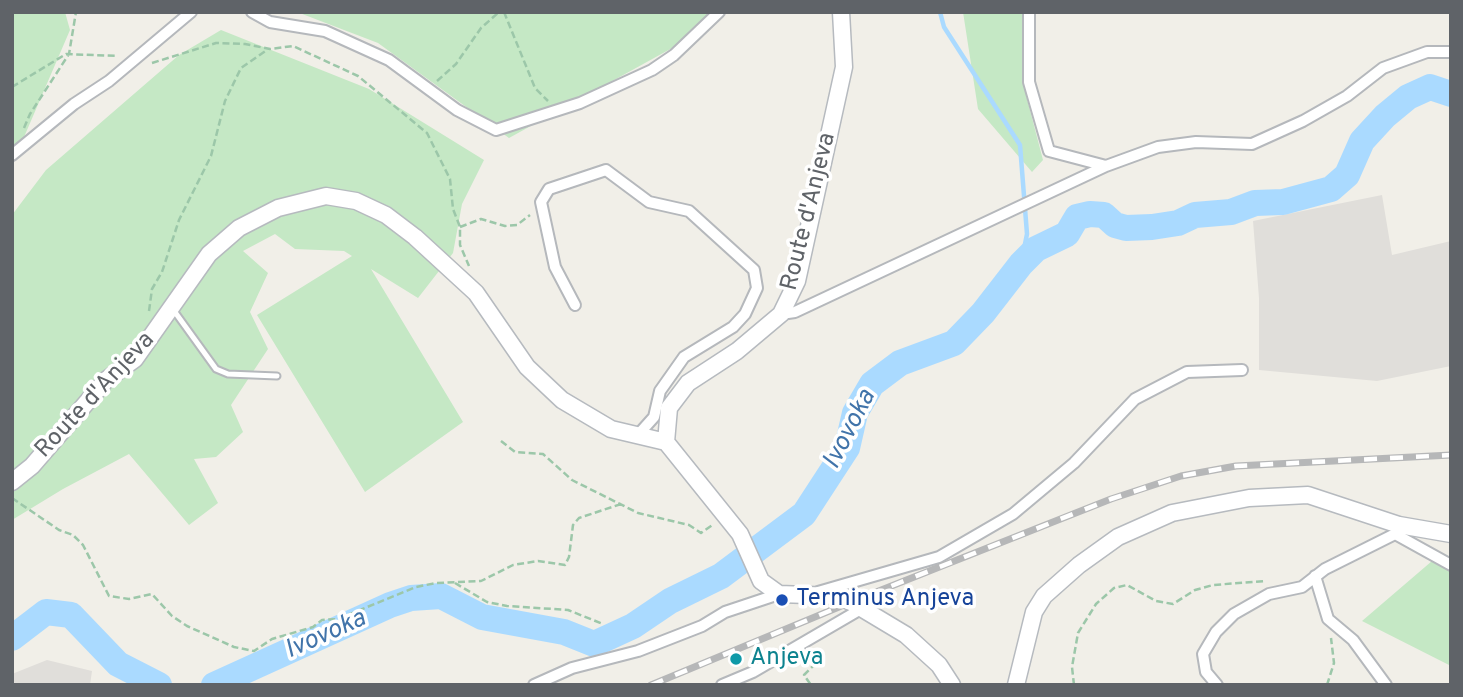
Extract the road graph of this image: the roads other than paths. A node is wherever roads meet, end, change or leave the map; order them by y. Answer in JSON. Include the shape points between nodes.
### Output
{"nodes":[{"id":1,"x":191,"y":12,"type":"edge"},
{"id":2,"x":252,"y":12,"type":"edge"},
{"id":3,"x":719,"y":12,"type":"edge"},
{"id":4,"x":842,"y":12,"type":"edge"},
{"id":5,"x":1029,"y":12,"type":"edge"},
{"id":6,"x":1451,"y":52,"type":"edge"},
{"id":7,"x":14,"y":152,"type":"edge"},
{"id":8,"x":1106,"y":166,"type":"junction"},
{"id":9,"x":575,"y":305,"type":"dead end"},
{"id":10,"x":172,"y":308,"type":"junction"},
{"id":11,"x":781,"y":314,"type":"junction"},
{"id":12,"x":1242,"y":370,"type":"dead end"},
{"id":13,"x":277,"y":376,"type":"dead end"},
{"id":14,"x":637,"y":436,"type":"junction"},
{"id":15,"x":666,"y":442,"type":"junction"},
{"id":16,"x":12,"y":482,"type":"edge"},
{"id":17,"x":1397,"y":530,"type":"junction"},
{"id":18,"x":1451,"y":534,"type":"edge"},
{"id":19,"x":1451,"y":565,"type":"edge"},
{"id":20,"x":1315,"y":576,"type":"junction"},
{"id":21,"x":779,"y":594,"type":"junction"},
{"id":22,"x":808,"y":595,"type":"junction"},
{"id":23,"x":861,"y":609,"type":"junction"},
{"id":24,"x":534,"y":685,"type":"edge"},
{"id":25,"x":722,"y":685,"type":"edge"},
{"id":26,"x":952,"y":685,"type":"edge"},
{"id":27,"x":1016,"y":685,"type":"edge"},
{"id":28,"x":1217,"y":685,"type":"edge"},
{"id":29,"x":1386,"y":685,"type":"edge"}],
"edges":[{"from":1,"to":7,"type":"street","via":[[143,61]]},
{"from":2,"to":3,"type":"street","via":[[270,22],[324,31],[389,60],[457,110],[496,130],[567,107],[652,70]]},
{"from":4,"to":11,"type":"street","name":"Route d'Anjeva","via":[[844,67],[797,281]]},
{"from":5,"to":8,"type":"street","via":[[1029,82],[1049,151]]},
{"from":6,"to":8,"type":"street","via":[[1427,52],[1383,68],[1347,96],[1252,144],[1196,142],[1157,147]]},
{"from":8,"to":11,"type":"street","via":[[795,312]]},
{"from":9,"to":14,"type":"street","via":[[555,267],[541,202],[550,189],[606,170],[649,202],[688,211],[754,270],[757,288],[745,314],[733,327],[684,357],[660,391],[654,417]]},
{"from":10,"to":13,"type":"lane","via":[[216,369]]},
{"from":10,"to":14,"type":"street","name":"Route d'Anjeva","via":[[209,254],[239,228],[278,208],[326,196],[356,201],[386,215],[476,292],[527,367],[562,400],[611,429]]},
{"from":10,"to":16,"type":"street","name":"Route d'Anjeva","via":[[135,359],[106,380],[32,466]]},
{"from":11,"to":15,"type":"street","name":"Route d'Anjeva","via":[[688,383],[669,408]]},
{"from":12,"to":22,"type":"street","via":[[1187,372],[1135,398],[1074,463],[1013,514],[939,557]]},
{"from":14,"to":15,"type":"street","name":"Route d'Anjeva"},
{"from":15,"to":21,"type":"street","via":[[740,534],[761,581]]},
{"from":17,"to":18,"type":"street"},
{"from":17,"to":19,"type":"street"},
{"from":17,"to":20,"type":"street"},
{"from":17,"to":27,"type":"street","via":[[1308,495],[1193,507],[1151,522],[1118,537],[1044,596],[1034,612]]},
{"from":20,"to":28,"type":"street","via":[[1302,587],[1269,594],[1234,614],[1216,632],[1203,654],[1206,672]]},
{"from":20,"to":29,"type":"street","via":[[1328,618],[1353,639]]},
{"from":21,"to":22,"type":"street"},
{"from":21,"to":24,"type":"street","via":[[725,612],[638,651],[572,668]]},
{"from":22,"to":23,"type":"street","via":[[836,596]]},
{"from":23,"to":25,"type":"street"},
{"from":23,"to":26,"type":"street","via":[[906,635],[939,665]]}]}
